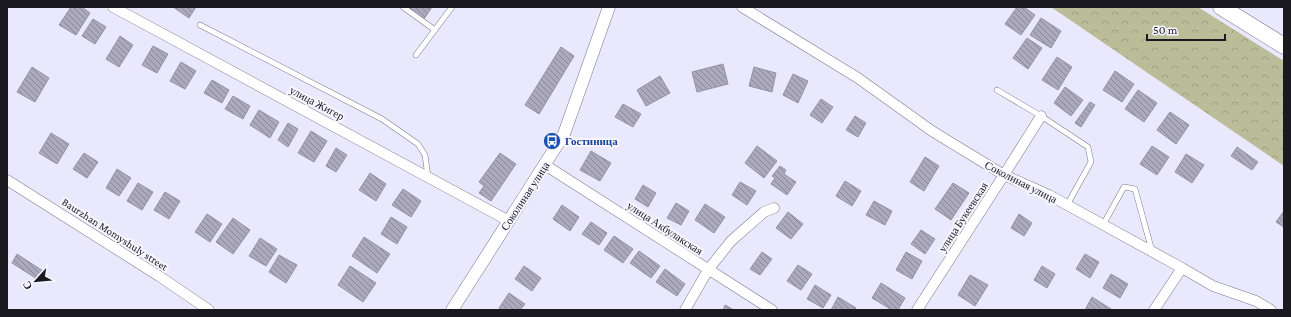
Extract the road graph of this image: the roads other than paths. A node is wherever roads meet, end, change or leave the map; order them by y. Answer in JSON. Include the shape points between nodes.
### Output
{"nodes":[{"id":1,"x":113,"y":7,"type":"edge"},
{"id":2,"x":403,"y":7,"type":"edge"},
{"id":3,"x":452,"y":7,"type":"edge"},
{"id":4,"x":609,"y":7,"type":"edge"},
{"id":5,"x":742,"y":7,"type":"edge"},
{"id":6,"x":1221,"y":7,"type":"edge"},
{"id":7,"x":200,"y":25,"type":"dead end"},
{"id":8,"x":435,"y":30,"type":"junction"},
{"id":9,"x":1284,"y":46,"type":"edge"},
{"id":10,"x":416,"y":55,"type":"dead end"},
{"id":11,"x":997,"y":90,"type":"dead end"},
{"id":12,"x":1041,"y":116,"type":"junction"},
{"id":13,"x":545,"y":165,"type":"junction"},
{"id":14,"x":1004,"y":176,"type":"junction"},
{"id":15,"x":428,"y":177,"type":"junction"},
{"id":16,"x":7,"y":180,"type":"edge"},
{"id":17,"x":1067,"y":205,"type":"junction"},
{"id":18,"x":774,"y":208,"type":"dead end"},
{"id":19,"x":509,"y":221,"type":"junction"},
{"id":20,"x":1103,"y":225,"type":"junction"},
{"id":21,"x":1153,"y":253,"type":"junction"},
{"id":22,"x":1182,"y":268,"type":"junction"},
{"id":23,"x":708,"y":270,"type":"junction"},
{"id":24,"x":209,"y":310,"type":"edge"},
{"id":25,"x":452,"y":310,"type":"edge"},
{"id":26,"x":685,"y":310,"type":"edge"},
{"id":27,"x":772,"y":310,"type":"edge"},
{"id":28,"x":917,"y":310,"type":"edge"},
{"id":29,"x":1154,"y":310,"type":"edge"},
{"id":30,"x":1271,"y":310,"type":"edge"}],
"edges":[{"from":1,"to":15,"type":"street","name":"улица Жигер"},
{"from":2,"to":8,"type":"lane"},
{"from":3,"to":8,"type":"lane"},
{"from":4,"to":13,"type":"street","name":"Соколиная улица","via":[[564,134]]},
{"from":5,"to":14,"type":"street","name":"Соколиная улица","via":[[858,78],[932,131]]},
{"from":6,"to":9,"type":"main road"},
{"from":7,"to":15,"type":"lane","via":[[382,119],[418,144],[425,156]]},
{"from":8,"to":10,"type":"lane"},
{"from":11,"to":12,"type":"lane"},
{"from":12,"to":14,"type":"street","name":"улица Букеевская"},
{"from":12,"to":17,"type":"lane","via":[[1088,147],[1091,162]]},
{"from":13,"to":19,"type":"street","name":"Соколиная улица"},
{"from":13,"to":23,"type":"street","name":"улица Акбулакская"},
{"from":14,"to":17,"type":"street","name":"Соколиная улица"},
{"from":14,"to":28,"type":"street","name":"улица Букеевская"},
{"from":15,"to":19,"type":"street","name":"улица Жигер"},
{"from":16,"to":24,"type":"street","name":"Baurzhan Momyshuly street"},
{"from":17,"to":20,"type":"street","name":"Соколиная улица"},
{"from":18,"to":23,"type":"street","via":[[764,212],[731,241]]},
{"from":19,"to":25,"type":"street","name":"Соколиная улица"},
{"from":20,"to":21,"type":"street","name":"Соколиная улица"},
{"from":20,"to":21,"type":"lane","via":[[1124,187],[1135,189]]},
{"from":21,"to":22,"type":"street","name":"Соколиная улица"},
{"from":22,"to":29,"type":"street"},
{"from":22,"to":30,"type":"street","name":"Соколиная улица","via":[[1213,286],[1256,301]]},
{"from":23,"to":26,"type":"street"},
{"from":23,"to":27,"type":"street","name":"улица Акбулакская"}]}
